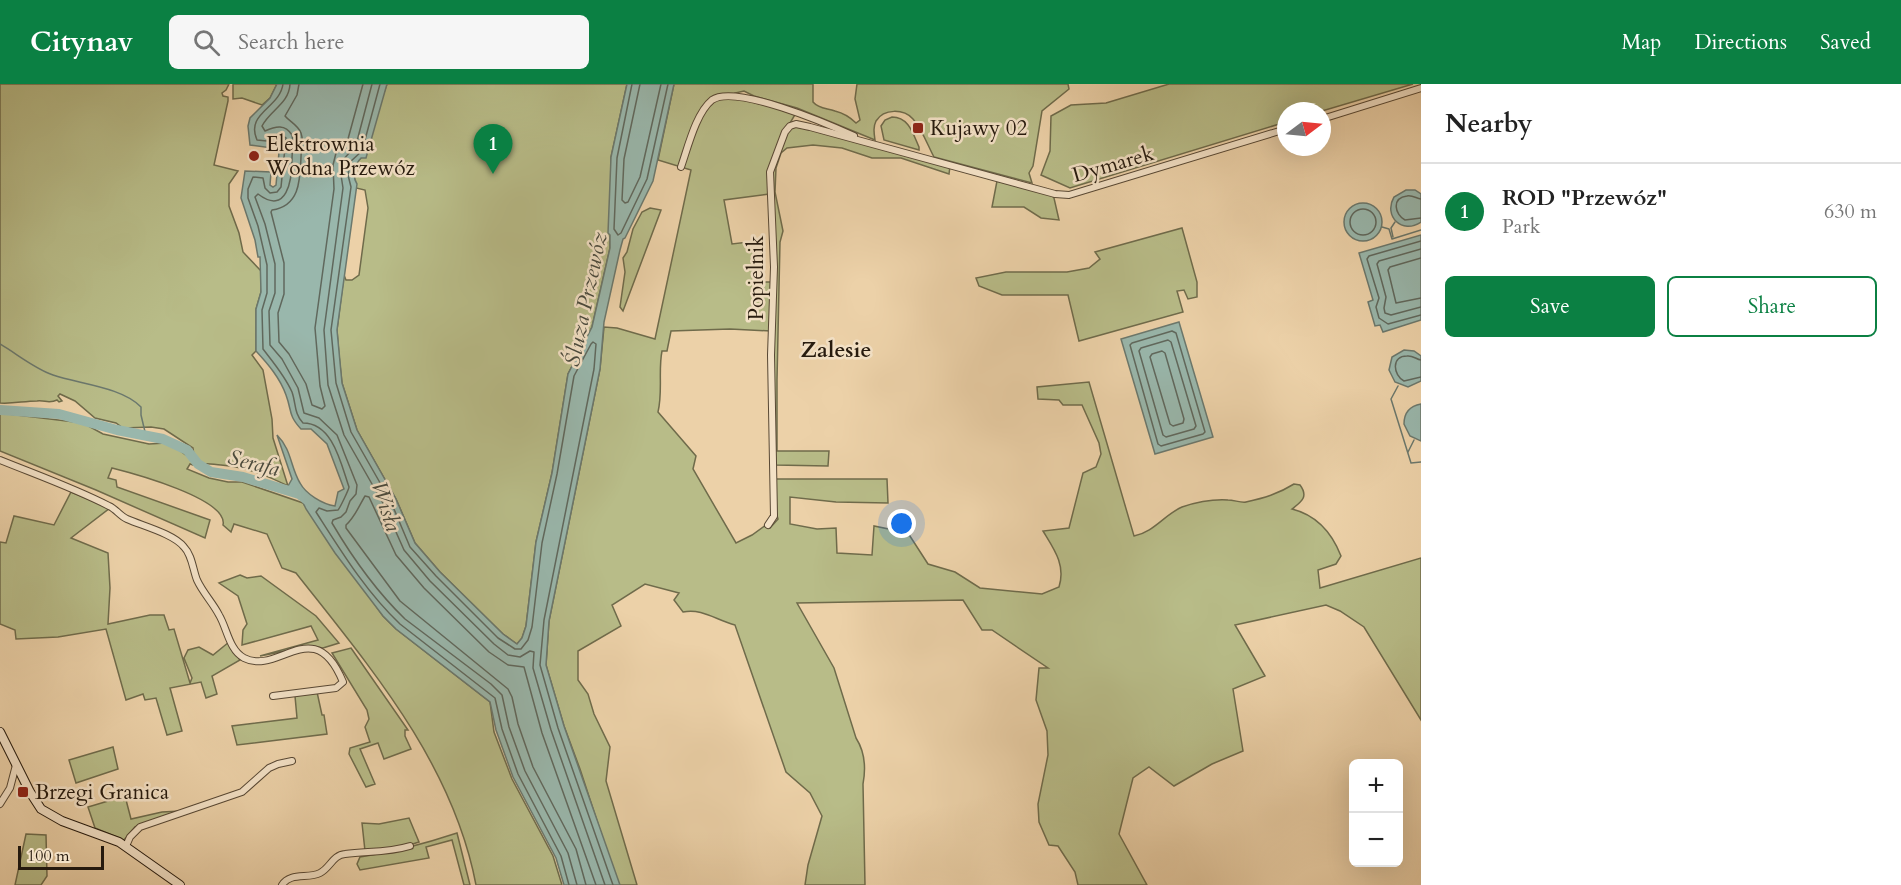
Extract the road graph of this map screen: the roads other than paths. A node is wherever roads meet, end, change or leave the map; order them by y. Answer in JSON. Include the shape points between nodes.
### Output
{"nodes":[{"id":1,"x":1421,"y":88,"type":"edge"},
{"id":2,"x":1331,"y":116,"type":"edge"},
{"id":3,"x":1277,"y":132,"type":"edge"},
{"id":4,"x":867,"y":142,"type":"junction"},
{"id":5,"x":879,"y":145,"type":"joint"},
{"id":6,"x":681,"y":167,"type":"dead end"},
{"id":7,"x":0,"y":460,"type":"edge"},
{"id":8,"x":768,"y":525,"type":"dead end"},
{"id":9,"x":273,"y":696,"type":"dead end"},
{"id":10,"x":0,"y":732,"type":"edge"},
{"id":11,"x":292,"y":761,"type":"dead end"},
{"id":12,"x":16,"y":764,"type":"junction"},
{"id":13,"x":0,"y":804,"type":"edge"},
{"id":14,"x":126,"y":846,"type":"junction"},
{"id":15,"x":410,"y":846,"type":"dead end"},
{"id":16,"x":180,"y":885,"type":"edge"},
{"id":17,"x":282,"y":885,"type":"edge"}],
"edges":[{"from":1,"to":2,"type":"street"},
{"from":3,"to":5,"type":"street","name":"Dymarek","via":[[1069,195]]},
{"from":4,"to":5,"type":"street","name":"Popielnik"},
{"from":4,"to":6,"type":"street","via":[[782,106],[722,95],[710,102],[699,117]]},
{"from":4,"to":8,"type":"street","name":"Popielnik","via":[[796,124],[785,132],[771,172],[774,516]]},
{"from":7,"to":9,"type":"street","via":[[84,494],[124,518],[182,544],[202,589],[242,657],[265,659],[315,648],[328,658],[343,682],[336,688]]},
{"from":10,"to":12,"type":"street"},
{"from":11,"to":14,"type":"street","via":[[269,768],[242,792],[140,827]]},
{"from":12,"to":13,"type":"street","via":[[10,788]]},
{"from":12,"to":14,"type":"street","via":[[44,812]]},
{"from":14,"to":16,"type":"street"},
{"from":15,"to":17,"type":"street","via":[[345,854],[322,872],[289,878]]}]}
